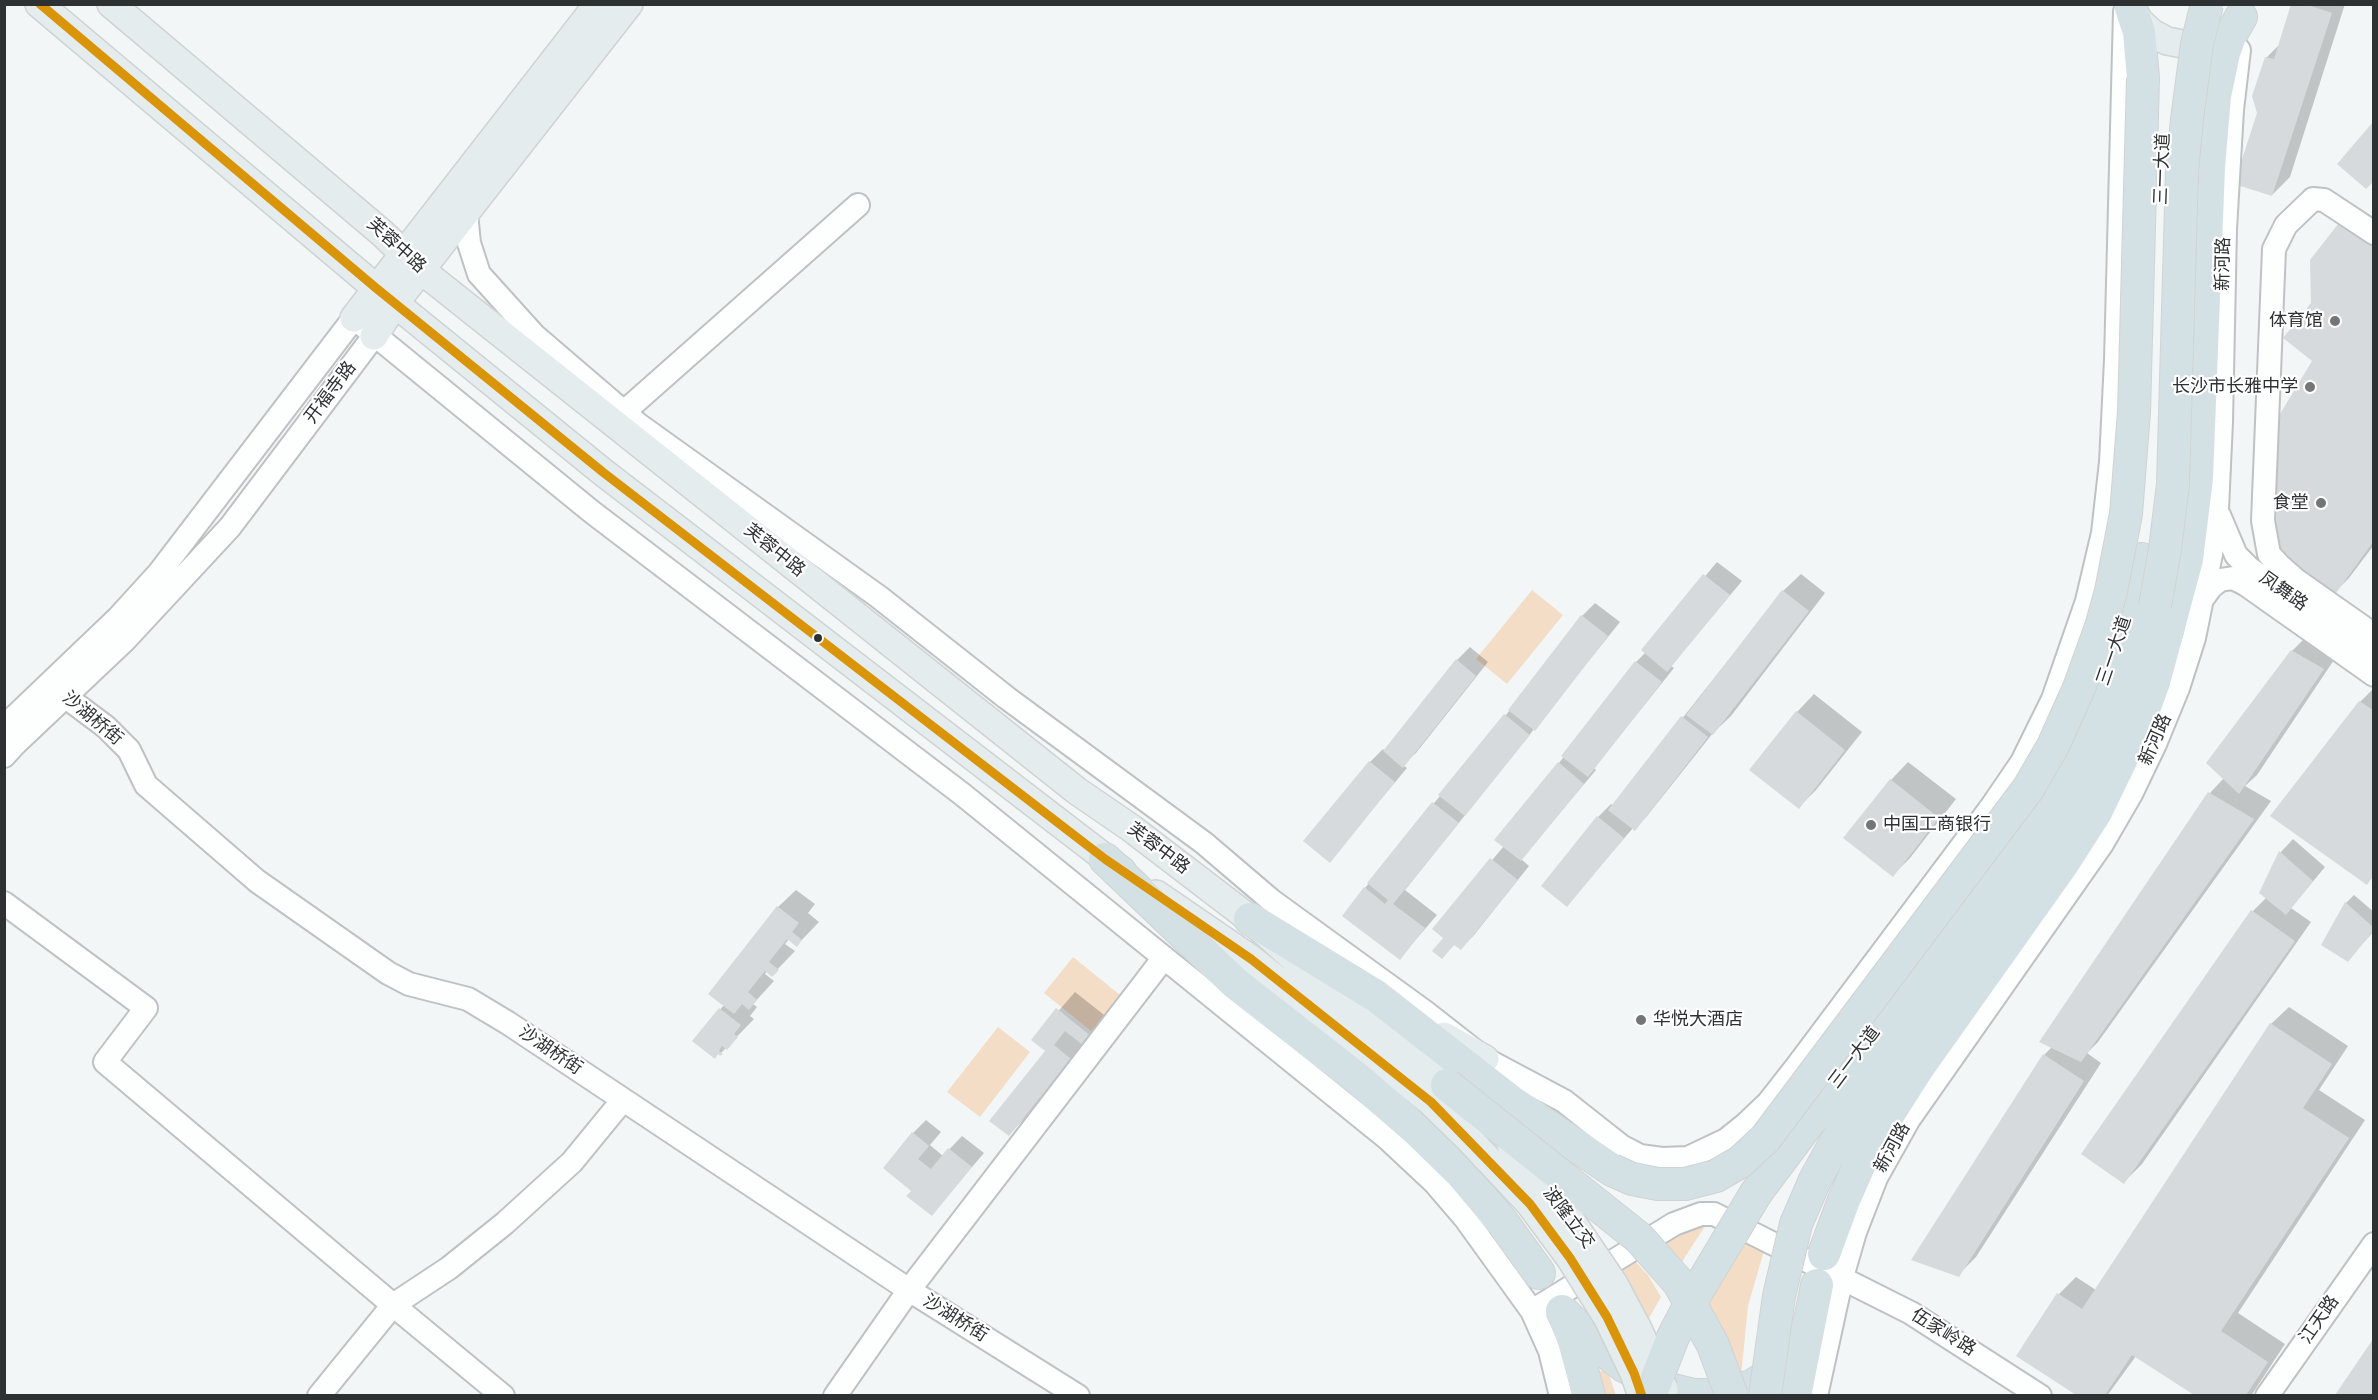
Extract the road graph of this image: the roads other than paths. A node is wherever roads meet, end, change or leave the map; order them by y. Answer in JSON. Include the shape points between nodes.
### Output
{"nodes":[{"id":1,"x":39,"y":4,"type":"edge"},
{"id":2,"x":111,"y":4,"type":"edge"},
{"id":3,"x":598,"y":4,"type":"edge"},
{"id":4,"x":629,"y":4,"type":"edge"},
{"id":5,"x":2187,"y":4,"type":"edge"},
{"id":6,"x":2206,"y":4,"type":"edge"},
{"id":7,"x":2128,"y":6,"type":"edge"},
{"id":8,"x":2245,"y":9,"type":"edge"},
{"id":9,"x":858,"y":205,"type":"dead end"},
{"id":10,"x":466,"y":213,"type":"junction"},
{"id":11,"x":2373,"y":233,"type":"edge"},
{"id":12,"x":413,"y":262,"type":"junction"},
{"id":13,"x":386,"y":295,"type":"junction"},
{"id":14,"x":364,"y":327,"type":"junction"},
{"id":15,"x":624,"y":412,"type":"junction"},
{"id":16,"x":2217,"y":509,"type":"junction"},
{"id":17,"x":2116,"y":570,"type":"junction"},
{"id":18,"x":2191,"y":593,"type":"junction"},
{"id":19,"x":2370,"y":626,"type":"edge"},
{"id":20,"x":2129,"y":650,"type":"junction"},
{"id":21,"x":2373,"y":655,"type":"edge"},
{"id":22,"x":2373,"y":675,"type":"edge"},
{"id":23,"x":58,"y":690,"type":"junction"},
{"id":24,"x":4,"y":727,"type":"edge"},
{"id":25,"x":2094,"y":735,"type":"junction"},
{"id":26,"x":4,"y":756,"type":"edge"},
{"id":27,"x":2028,"y":789,"type":"junction"},
{"id":28,"x":2092,"y":817,"type":"junction"},
{"id":29,"x":1105,"y":859,"type":"junction"},
{"id":30,"x":4,"y":903,"type":"edge"},
{"id":31,"x":1250,"y":919,"type":"junction"},
{"id":32,"x":1163,"y":959,"type":"junction"},
{"id":33,"x":1376,"y":996,"type":"junction"},
{"id":34,"x":1485,"y":1059,"type":"junction"},
{"id":35,"x":1439,"y":1094,"type":"junction"},
{"id":36,"x":622,"y":1101,"type":"junction"},
{"id":37,"x":1688,"y":1158,"type":"junction"},
{"id":38,"x":1701,"y":1214,"type":"junction"},
{"id":39,"x":2373,"y":1244,"type":"edge"},
{"id":40,"x":2373,"y":1258,"type":"edge"},
{"id":41,"x":1828,"y":1272,"type":"junction"},
{"id":42,"x":1539,"y":1273,"type":"dead end"},
{"id":43,"x":909,"y":1290,"type":"junction"},
{"id":44,"x":393,"y":1305,"type":"junction"},
{"id":45,"x":1532,"y":1311,"type":"junction"},
{"id":46,"x":1809,"y":1324,"type":"junction"},
{"id":47,"x":319,"y":1395,"type":"edge"},
{"id":48,"x":503,"y":1395,"type":"edge"},
{"id":49,"x":835,"y":1395,"type":"edge"},
{"id":50,"x":1078,"y":1395,"type":"edge"},
{"id":51,"x":1561,"y":1395,"type":"edge"},
{"id":52,"x":1589,"y":1395,"type":"edge"},
{"id":53,"x":1642,"y":1395,"type":"edge"},
{"id":54,"x":1650,"y":1395,"type":"edge"},
{"id":55,"x":1667,"y":1395,"type":"edge"},
{"id":56,"x":1732,"y":1395,"type":"edge"},
{"id":57,"x":1765,"y":1395,"type":"edge"},
{"id":58,"x":1795,"y":1395,"type":"edge"},
{"id":59,"x":1816,"y":1395,"type":"edge"},
{"id":60,"x":2040,"y":1395,"type":"edge"},
{"id":61,"x":2267,"y":1395,"type":"edge"},
{"id":62,"x":2277,"y":1395,"type":"edge"}],
"edges":[{"from":1,"to":13,"type":"main road","name":"芙蓉中路"},
{"from":2,"to":12,"type":"main road","name":"芙蓉中路"},
{"from":3,"to":12,"type":"main road","name":"开福寺路"},
{"from":4,"to":10,"type":"main road","name":"开福寺路"},
{"from":5,"to":20,"type":"highway","name":"三一大道","via":[[2164,137],[2155,432]]},
{"from":6,"to":20,"type":"highway","name":"三一大道","bridge":true,"via":[[2191,82],[2182,171],[2173,484],[2155,606]]},
{"from":7,"to":8,"type":"main road","via":[[2152,33],[2183,44],[2216,38],[2230,29]]},
{"from":7,"to":17,"type":"highway","bridge":true,"via":[[2139,32],[2144,78],[2134,412],[2126,514]]},
{"from":7,"to":37,"type":"street","via":[[2111,462],[2103,532],[2087,601],[2053,699],[2022,762],[1992,806],[1768,1103],[1726,1140]]},
{"from":8,"to":16,"type":"street","name":"新河路","via":[[2230,134]]},
{"from":8,"to":18,"type":"highway","via":[[2224,53],[2215,96],[2197,478],[2187,559]]},
{"from":9,"to":15,"type":"street"},
{"from":10,"to":12,"type":"main road","name":"开福寺路"},
{"from":10,"to":15,"type":"street","via":[[479,274],[534,335]]},
{"from":11,"to":19,"type":"street","via":[[2324,200],[2313,199],[2286,225],[2274,249],[2264,521],[2269,554],[2278,566]]},
{"from":12,"to":13,"type":"main road","name":"开福寺路"},
{"from":12,"to":31,"type":"main road","name":"芙蓉中路","via":[[1077,791]]},
{"from":13,"to":14,"type":"main road","name":"开福寺路"},
{"from":13,"to":29,"type":"main road","name":"芙蓉中路","via":[[604,473]]},
{"from":14,"to":23,"type":"street","name":"开福寺路","via":[[230,527],[125,640]]},
{"from":14,"to":32,"type":"street","via":[[592,512],[962,794]]},
{"from":15,"to":34,"type":"street","via":[[879,597],[1204,843],[1272,901]]},
{"from":16,"to":18,"type":"street","name":"新河路"},
{"from":16,"to":21,"type":"street","name":"凤舞路","via":[[2236,555],[2249,568]]},
{"from":17,"to":20,"type":"highway","bridge":true},
{"from":17,"to":27,"type":"highway","bridge":true,"via":[[2079,688]]},
{"from":18,"to":20,"type":"highway"},
{"from":18,"to":22,"type":"street","name":"凤舞路","via":[[2233,578]]},
{"from":18,"to":28,"type":"highway","via":[[2167,640],[2139,723]]},
{"from":18,"to":41,"type":"street","name":"新河路","via":[[2194,638],[2178,688],[2132,794],[2102,844],[1909,1119],[1876,1178],[1855,1232]]},
{"from":20,"to":25,"type":"highway","name":"三一大道"},
{"from":23,"to":24,"type":"street","name":"开福寺路"},
{"from":23,"to":26,"type":"street","name":"开福寺路"},
{"from":23,"to":36,"type":"street","name":"沙湖桥街","via":[[129,750],[146,785],[257,881],[388,973],[409,984],[468,999]]},
{"from":25,"to":27,"type":"highway","bridge":true},
{"from":25,"to":28,"type":"highway"},
{"from":25,"to":54,"type":"highway","name":"三一大道","bridge":true,"via":[[1756,1193],[1695,1295]]},
{"from":25,"to":57,"type":"highway","name":"三一大道","bridge":true,"via":[[2072,807],[1849,1118],[1815,1180],[1797,1224],[1779,1296]]},
{"from":27,"to":33,"type":"highway","bridge":true,"via":[[1766,1139],[1740,1162],[1716,1176],[1685,1184],[1658,1184],[1612,1170],[1512,1102]]},
{"from":28,"to":41,"type":"highway","via":[[1866,1150],[1844,1200]]},
{"from":29,"to":35,"type":"main road","name":"芙蓉中路"},
{"from":29,"to":42,"type":"highway","via":[[1235,982],[1419,1132],[1503,1222]]},
{"from":30,"to":44,"type":"street","via":[[146,1008],[105,1062]]},
{"from":31,"to":33,"type":"highway"},
{"from":31,"to":35,"type":"main road","name":"芙蓉中路"},
{"from":32,"to":43,"type":"street"},
{"from":32,"to":45,"type":"street","via":[[1330,1090],[1435,1183]]},
{"from":33,"to":34,"type":"main road"},
{"from":34,"to":37,"type":"street","via":[[1564,1101],[1621,1146],[1640,1156]]},
{"from":35,"to":53,"type":"main road","name":"波隆立交","bridge":true,"via":[[1468,1137],[1530,1204],[1569,1258],[1607,1317]]},
{"from":35,"to":55,"type":"main road","name":"波隆立交","bridge":true,"via":[[1512,1150],[1555,1197],[1614,1284]]},
{"from":35,"to":56,"type":"highway","bridge":true,"via":[[1639,1238],[1679,1283],[1713,1345]]},
{"from":36,"to":43,"type":"street","name":"沙湖桥街"},
{"from":36,"to":44,"type":"street","via":[[572,1162],[505,1223],[449,1268]]},
{"from":37,"to":38,"type":"street"},
{"from":38,"to":41,"type":"street","name":"伍家岭路","via":[[1727,1220]]},
{"from":38,"to":45,"type":"street","via":[[1674,1224]]},
{"from":39,"to":61,"type":"street","name":"江天路"},
{"from":40,"to":62,"type":"street","name":"江天路"},
{"from":41,"to":46,"type":"highway"},
{"from":41,"to":59,"type":"street","name":"新河路"},
{"from":41,"to":60,"type":"street","name":"伍家岭路","via":[[1911,1313]]},
{"from":43,"to":49,"type":"street"},
{"from":43,"to":50,"type":"street","name":"沙湖桥街"},
{"from":44,"to":47,"type":"street"},
{"from":44,"to":48,"type":"street"},
{"from":45,"to":51,"type":"street","via":[[1550,1351]]},
{"from":46,"to":52,"type":"highway","via":[[1789,1357],[1752,1386],[1714,1395],[1694,1395],[1669,1389],[1624,1366],[1562,1311]]},
{"from":46,"to":58,"type":"highway"}]}
